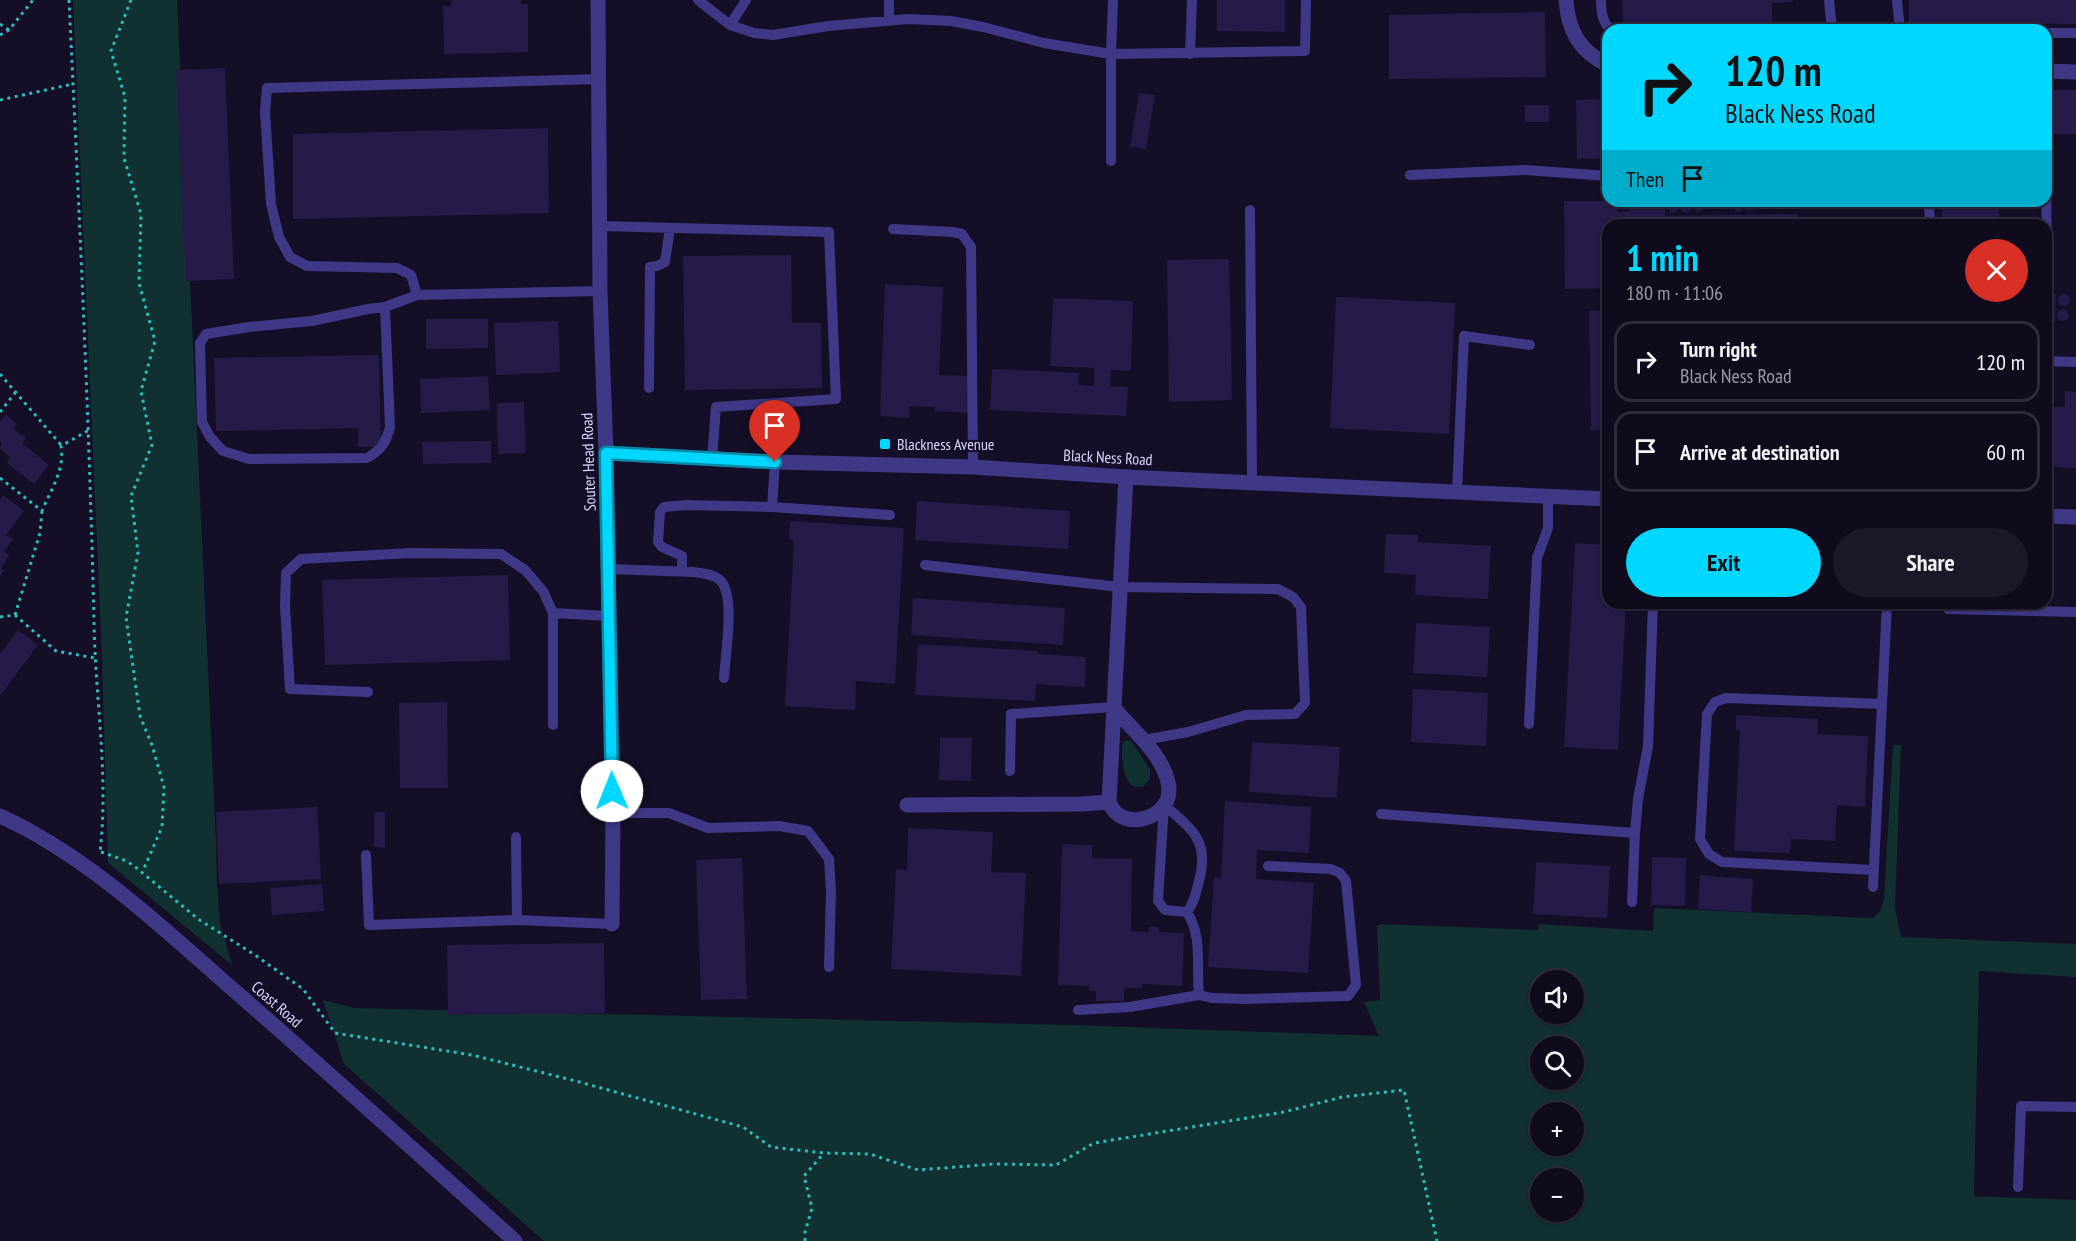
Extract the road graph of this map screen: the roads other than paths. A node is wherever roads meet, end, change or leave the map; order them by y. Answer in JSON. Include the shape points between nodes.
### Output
{"nodes":[{"id":1,"x":598,"y":0,"type":"edge"},
{"id":2,"x":698,"y":0,"type":"edge"},
{"id":3,"x":746,"y":0,"type":"edge"},
{"id":4,"x":889,"y":0,"type":"edge"},
{"id":5,"x":1113,"y":0,"type":"edge"},
{"id":6,"x":1192,"y":0,"type":"edge"},
{"id":7,"x":1306,"y":0,"type":"edge"},
{"id":8,"x":1566,"y":0,"type":"edge"},
{"id":9,"x":1601,"y":0,"type":"edge"},
{"id":10,"x":1829,"y":0,"type":"edge"},
{"id":11,"x":1897,"y":0,"type":"edge"},
{"id":12,"x":889,"y":20,"type":"junction"},
{"id":13,"x":1606,"y":24,"type":"edge"},
{"id":14,"x":1831,"y":24,"type":"edge"},
{"id":15,"x":1899,"y":24,"type":"edge"},
{"id":16,"x":730,"y":25,"type":"junction"},
{"id":17,"x":2052,"y":33,"type":"edge"},
{"id":18,"x":2076,"y":33,"type":"edge"},
{"id":19,"x":1111,"y":54,"type":"junction"},
{"id":20,"x":1190,"y":54,"type":"junction"},
{"id":21,"x":1602,"y":62,"type":"edge"},
{"id":22,"x":2052,"y":71,"type":"edge"},
{"id":23,"x":2076,"y":72,"type":"edge"},
{"id":24,"x":600,"y":78,"type":"junction"},
{"id":25,"x":1111,"y":161,"type":"dead end"},
{"id":26,"x":1410,"y":175,"type":"dead end"},
{"id":27,"x":1602,"y":176,"type":"edge"},
{"id":28,"x":1250,"y":210,"type":"dead end"},
{"id":29,"x":600,"y":226,"type":"junction"},
{"id":30,"x":670,"y":228,"type":"junction"},
{"id":31,"x":893,"y":229,"type":"dead end"},
{"id":32,"x":600,"y":291,"type":"junction"},
{"id":33,"x":417,"y":295,"type":"junction"},
{"id":34,"x":385,"y":307,"type":"junction"},
{"id":35,"x":1530,"y":345,"type":"dead end"},
{"id":36,"x":2052,"y":361,"type":"edge"},
{"id":37,"x":2076,"y":362,"type":"edge"},
{"id":38,"x":649,"y":388,"type":"dead end"},
{"id":39,"x":606,"y":453,"type":"junction"},
{"id":40,"x":712,"y":459,"type":"junction"},
{"id":41,"x":775,"y":462,"type":"junction"},
{"id":42,"x":973,"y":467,"type":"junction"},
{"id":43,"x":1126,"y":477,"type":"junction"},
{"id":44,"x":1252,"y":482,"type":"junction"},
{"id":45,"x":1457,"y":492,"type":"junction"},
{"id":46,"x":1548,"y":496,"type":"junction"},
{"id":47,"x":1602,"y":499,"type":"edge"},
{"id":48,"x":772,"y":507,"type":"junction"},
{"id":49,"x":890,"y":514,"type":"dead end"},
{"id":50,"x":2052,"y":516,"type":"edge"},
{"id":51,"x":2076,"y":517,"type":"edge"},
{"id":52,"x":925,"y":565,"type":"dead end"},
{"id":53,"x":609,"y":568,"type":"junction"},
{"id":54,"x":682,"y":572,"type":"junction"},
{"id":55,"x":1120,"y":587,"type":"junction"},
{"id":56,"x":1653,"y":609,"type":"edge"},
{"id":57,"x":1887,"y":609,"type":"edge"},
{"id":58,"x":1948,"y":609,"type":"dead end"},
{"id":59,"x":2076,"y":612,"type":"edge"},
{"id":60,"x":554,"y":613,"type":"junction"},
{"id":61,"x":608,"y":616,"type":"junction"},
{"id":62,"x":724,"y":678,"type":"dead end"},
{"id":63,"x":368,"y":692,"type":"dead end"},
{"id":64,"x":1882,"y":704,"type":"junction"},
{"id":65,"x":1113,"y":707,"type":"junction"},
{"id":66,"x":1529,"y":724,"type":"dead end"},
{"id":67,"x":553,"y":725,"type":"dead end"},
{"id":68,"x":1144,"y":740,"type":"junction"},
{"id":69,"x":1010,"y":771,"type":"dead end"},
{"id":70,"x":1109,"y":802,"type":"junction"},
{"id":71,"x":907,"y":805,"type":"dead end"},
{"id":72,"x":1164,"y":805,"type":"junction"},
{"id":73,"x":612,"y":813,"type":"junction"},
{"id":74,"x":1381,"y":814,"type":"dead end"},
{"id":75,"x":0,"y":816,"type":"edge"},
{"id":76,"x":1635,"y":833,"type":"junction"},
{"id":77,"x":516,"y":837,"type":"dead end"},
{"id":78,"x":366,"y":855,"type":"dead end"},
{"id":79,"x":1268,"y":866,"type":"dead end"},
{"id":80,"x":1873,"y":870,"type":"junction"},
{"id":81,"x":1873,"y":887,"type":"dead end"},
{"id":82,"x":1632,"y":902,"type":"dead end"},
{"id":83,"x":1187,"y":912,"type":"junction"},
{"id":84,"x":517,"y":920,"type":"junction"},
{"id":85,"x":612,"y":924,"type":"joint"},
{"id":86,"x":829,"y":967,"type":"dead end"},
{"id":87,"x":1199,"y":995,"type":"junction"},
{"id":88,"x":1078,"y":1010,"type":"dead end"},
{"id":89,"x":2076,"y":1107,"type":"edge"},
{"id":90,"x":2018,"y":1187,"type":"dead end"},
{"id":91,"x":515,"y":1241,"type":"edge"}],
"edges":[{"from":1,"to":24,"type":"street","name":"Souter Head Road"},
{"from":2,"to":16,"type":"lane"},
{"from":3,"to":16,"type":"lane"},
{"from":4,"to":12,"type":"lane"},
{"from":5,"to":19,"type":"lane"},
{"from":6,"to":20,"type":"lane"},
{"from":7,"to":20,"type":"lane","via":[[1305,51]]},
{"from":8,"to":21,"type":"street","via":[[1571,27],[1580,44]]},
{"from":9,"to":13,"type":"lane"},
{"from":10,"to":14,"type":"lane"},
{"from":11,"to":15,"type":"lane"},
{"from":12,"to":16,"type":"lane","via":[[773,35]]},
{"from":12,"to":19,"type":"lane","via":[[951,21]]},
{"from":17,"to":18,"type":"lane"},
{"from":19,"to":20,"type":"lane"},
{"from":19,"to":25,"type":"lane"},
{"from":22,"to":23,"type":"street"},
{"from":24,"to":29,"type":"street","name":"Souter Head Road"},
{"from":24,"to":33,"type":"lane","via":[[267,88],[271,204],[279,237],[290,257],[307,266],[397,268],[411,275]]},
{"from":26,"to":27,"type":"lane","via":[[1525,170]]},
{"from":28,"to":44,"type":"lane"},
{"from":29,"to":30,"type":"lane"},
{"from":29,"to":32,"type":"street","name":"Souter Head Road"},
{"from":30,"to":38,"type":"lane","via":[[665,262],[650,267]]},
{"from":30,"to":40,"type":"lane","via":[[829,232],[836,399],[716,407]]},
{"from":31,"to":42,"type":"lane","via":[[962,234],[971,247]]},
{"from":32,"to":33,"type":"lane"},
{"from":32,"to":39,"type":"street","name":"Souter Head Road"},
{"from":33,"to":34,"type":"lane"},
{"from":34,"to":34,"type":"lane","via":[[206,334],[200,343],[202,422],[210,438],[223,451],[249,459],[367,458],[379,452],[390,428]]},
{"from":35,"to":45,"type":"lane","via":[[1464,336]]},
{"from":36,"to":37,"type":"lane"},
{"from":39,"to":40,"type":"street","name":"Black Ness Road"},
{"from":39,"to":53,"type":"street","name":"Souter Head Road"},
{"from":40,"to":41,"type":"street","name":"Black Ness Road"},
{"from":41,"to":42,"type":"street","name":"Black Ness Road"},
{"from":41,"to":48,"type":"lane"},
{"from":42,"to":43,"type":"street","name":"Black Ness Road"},
{"from":43,"to":44,"type":"street","name":"Black Ness Road"},
{"from":43,"to":55,"type":"street"},
{"from":44,"to":45,"type":"street","name":"Black Ness Road"},
{"from":45,"to":46,"type":"street","name":"Black Ness Road"},
{"from":46,"to":47,"type":"street","name":"Black Ness Road"},
{"from":46,"to":66,"type":"lane","via":[[1548,528],[1536,558]]},
{"from":48,"to":49,"type":"lane"},
{"from":48,"to":54,"type":"lane","via":[[664,507],[660,512],[658,542],[681,556]]},
{"from":50,"to":51,"type":"street"},
{"from":52,"to":55,"type":"lane"},
{"from":53,"to":54,"type":"lane"},
{"from":53,"to":61,"type":"street","name":"Souter Head Road"},
{"from":54,"to":62,"type":"lane","via":[[704,574],[725,586],[728,614]]},
{"from":55,"to":65,"type":"street"},
{"from":55,"to":68,"type":"lane","via":[[1278,589],[1301,607],[1305,703],[1302,709],[1295,714],[1246,715]]},
{"from":56,"to":76,"type":"lane","via":[[1648,746]]},
{"from":57,"to":64,"type":"lane"},
{"from":58,"to":59,"type":"lane"},
{"from":60,"to":61,"type":"lane"},
{"from":60,"to":63,"type":"lane","via":[[543,591],[525,570],[501,554],[301,558],[286,573],[290,689]]},
{"from":60,"to":67,"type":"lane"},
{"from":61,"to":73,"type":"street","name":"Souter Head Road"},
{"from":64,"to":80,"type":"lane"},
{"from":64,"to":80,"type":"lane","via":[[1726,699],[1715,702],[1707,714],[1700,839],[1709,854],[1722,862]]},
{"from":65,"to":68,"type":"street"},
{"from":65,"to":69,"type":"lane","via":[[1011,714]]},
{"from":65,"to":70,"type":"street"},
{"from":68,"to":72,"type":"street","via":[[1169,784]]},
{"from":70,"to":71,"type":"street"},
{"from":70,"to":72,"type":"street","via":[[1118,815],[1137,820],[1156,815]]},
{"from":72,"to":83,"type":"lane","via":[[1194,832],[1202,845],[1202,872]]},
{"from":72,"to":83,"type":"lane","via":[[1158,901],[1165,910]]},
{"from":73,"to":85,"type":"street","name":"Souter Head Road"},
{"from":73,"to":86,"type":"lane","via":[[669,813],[708,828],[779,826],[808,831],[829,859]]},
{"from":74,"to":76,"type":"lane"},
{"from":75,"to":91,"type":"street","name":"Coast Road","via":[[89,869],[169,932]]},
{"from":76,"to":82,"type":"lane"},
{"from":77,"to":84,"type":"lane"},
{"from":78,"to":84,"type":"lane","via":[[369,925]]},
{"from":79,"to":87,"type":"lane","via":[[1331,869],[1346,881],[1356,985],[1348,996],[1245,999]]},
{"from":80,"to":81,"type":"lane"},
{"from":83,"to":87,"type":"lane","via":[[1195,924],[1198,942]]},
{"from":84,"to":85,"type":"lane"},
{"from":87,"to":88,"type":"lane","via":[[1130,1007]]},
{"from":89,"to":90,"type":"lane","via":[[2021,1106]]}]}
